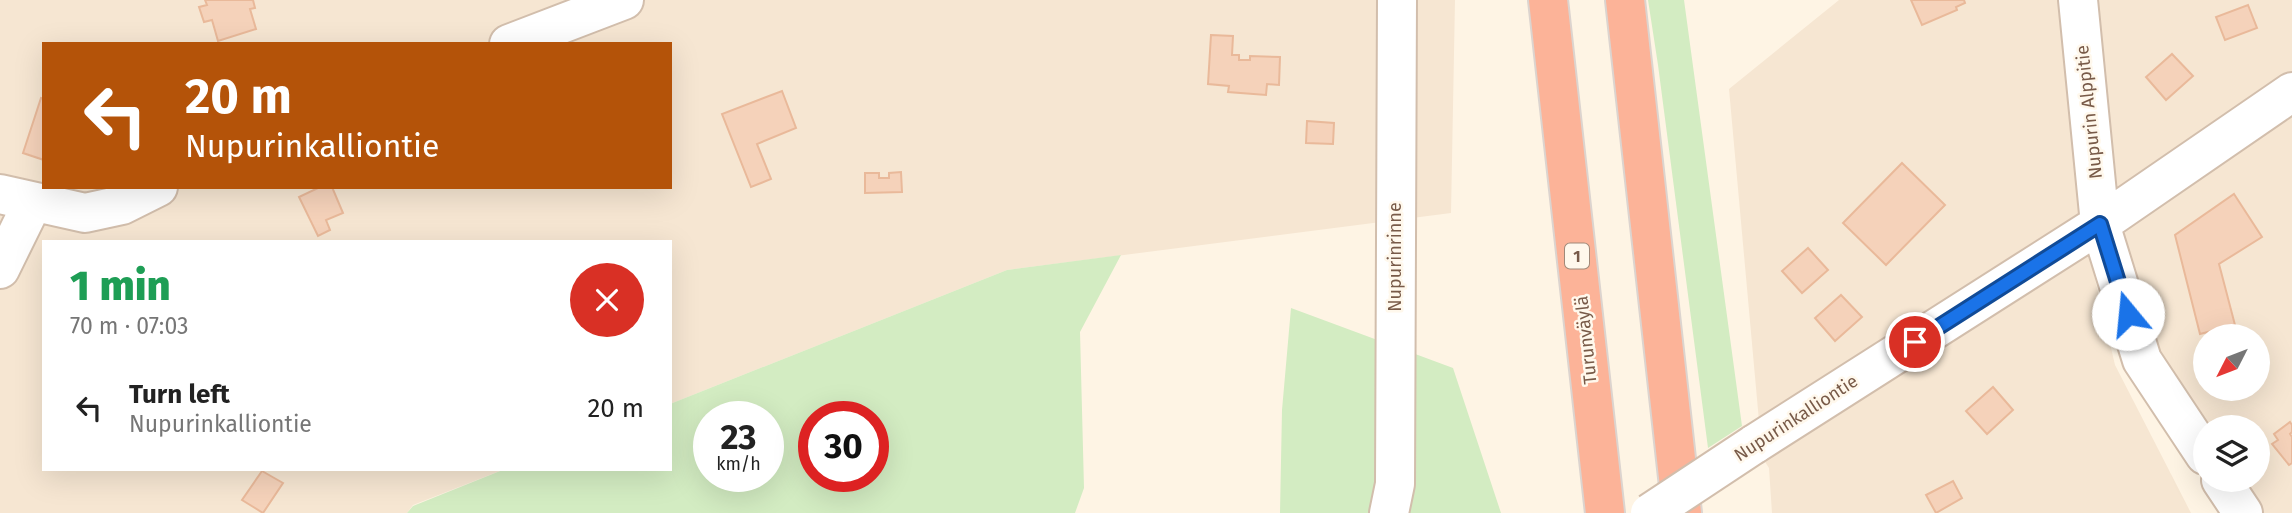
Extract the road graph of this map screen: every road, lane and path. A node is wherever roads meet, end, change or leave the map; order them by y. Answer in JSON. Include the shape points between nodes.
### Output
{"nodes":[{"id":1,"x":624,"y":0,"type":"edge"},
{"id":2,"x":1397,"y":0,"type":"edge"},
{"id":3,"x":1548,"y":0,"type":"edge"},
{"id":4,"x":1625,"y":0,"type":"edge"},
{"id":5,"x":2078,"y":0,"type":"edge"},
{"id":6,"x":514,"y":42,"type":"edge"},
{"id":7,"x":2292,"y":92,"type":"edge"},
{"id":8,"x":154,"y":189,"type":"edge"},
{"id":9,"x":16,"y":198,"type":"edge"},
{"id":10,"x":2100,"y":224,"type":"junction"},
{"id":11,"x":0,"y":269,"type":"edge"},
{"id":12,"x":2193,"y":437,"type":"edge"},
{"id":13,"x":2229,"y":492,"type":"edge"},
{"id":14,"x":1389,"y":513,"type":"edge"},
{"id":15,"x":1605,"y":513,"type":"edge"},
{"id":16,"x":1650,"y":513,"type":"edge"},
{"id":17,"x":1682,"y":513,"type":"edge"},
{"id":18,"x":2243,"y":513,"type":"edge"}],
"edges":[{"from":1,"to":6,"type":"street"},
{"from":2,"to":14,"type":"street","name":"Nupurinrinne","via":[[1395,484]]},
{"from":3,"to":15,"type":"highway","name":"Turunväylä","number":"1"},
{"from":4,"to":17,"type":"highway"},
{"from":5,"to":10,"type":"street","name":"Nupurin Alppitie"},
{"from":7,"to":10,"type":"street","name":"Nupurinkalliontie"},
{"from":8,"to":9,"type":"street","via":[[122,205],[85,213]]},
{"from":9,"to":11,"type":"street"},
{"from":10,"to":12,"type":"street","name":"Nupurin Alppitie","via":[[2142,360]]},
{"from":10,"to":16,"type":"street","name":"Nupurinkalliontie","bridge":true},
{"from":13,"to":18,"type":"street"}]}
